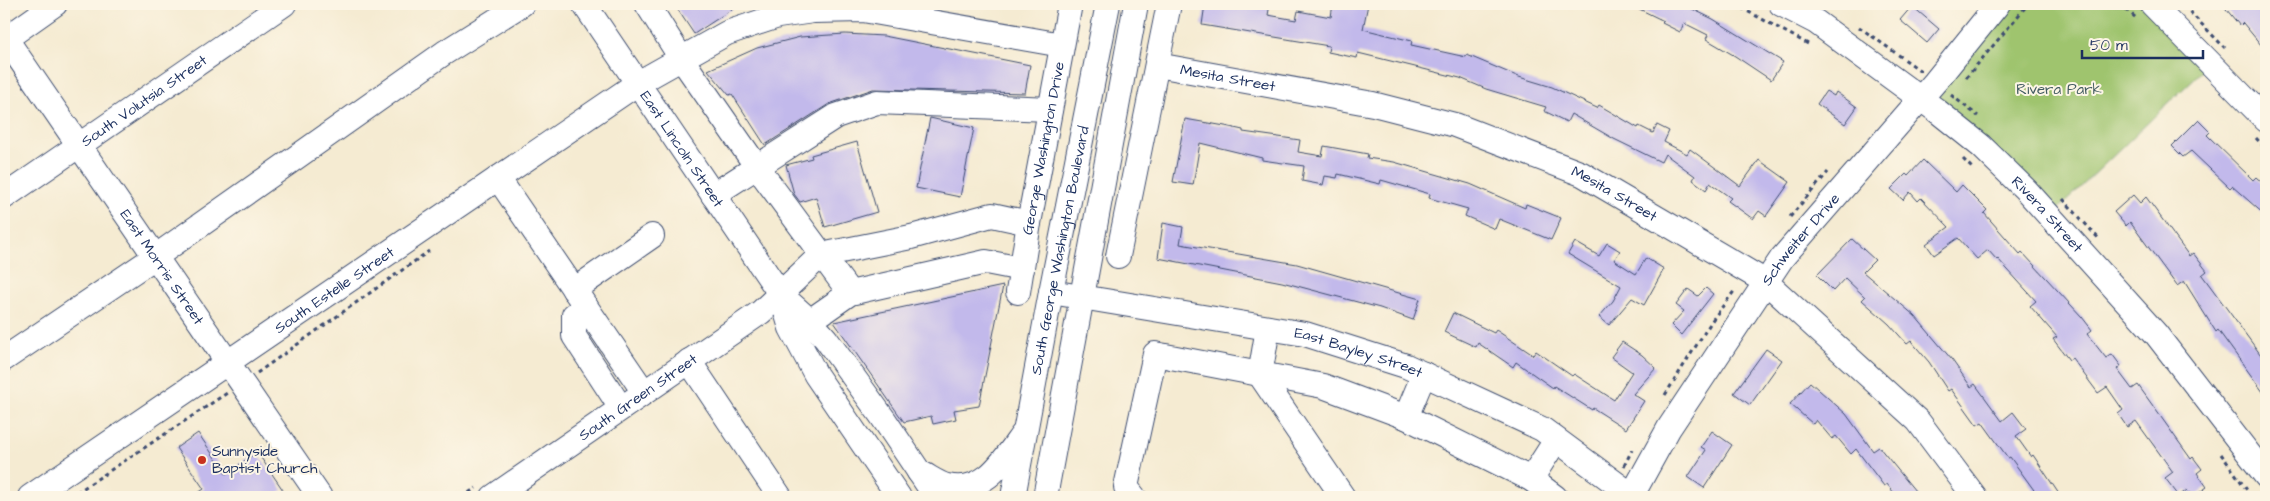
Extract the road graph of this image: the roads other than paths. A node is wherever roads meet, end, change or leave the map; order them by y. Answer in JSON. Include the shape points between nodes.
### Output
{"nodes":[{"id":1,"x":55,"y":4,"type":"edge"},
{"id":2,"x":284,"y":4,"type":"edge"},
{"id":3,"x":522,"y":4,"type":"edge"},
{"id":4,"x":584,"y":4,"type":"edge"},
{"id":5,"x":646,"y":4,"type":"edge"},
{"id":6,"x":1070,"y":4,"type":"edge"},
{"id":7,"x":1108,"y":4,"type":"edge"},
{"id":8,"x":1136,"y":4,"type":"edge"},
{"id":9,"x":1169,"y":4,"type":"edge"},
{"id":10,"x":1781,"y":4,"type":"edge"},
{"id":11,"x":1998,"y":4,"type":"edge"},
{"id":12,"x":2152,"y":4,"type":"edge"},
{"id":13,"x":4,"y":38,"type":"edge"},
{"id":14,"x":1062,"y":46,"type":"junction"},
{"id":15,"x":681,"y":58,"type":"junction"},
{"id":16,"x":1157,"y":65,"type":"junction"},
{"id":17,"x":638,"y":83,"type":"junction"},
{"id":18,"x":1928,"y":105,"type":"junction"},
{"id":19,"x":1050,"y":109,"type":"junction"},
{"id":20,"x":2266,"y":120,"type":"edge"},
{"id":21,"x":79,"y":146,"type":"junction"},
{"id":22,"x":757,"y":167,"type":"junction"},
{"id":23,"x":498,"y":178,"type":"junction"},
{"id":24,"x":713,"y":195,"type":"junction"},
{"id":25,"x":4,"y":197,"type":"edge"},
{"id":26,"x":1028,"y":223,"type":"junction"},
{"id":27,"x":652,"y":236,"type":"dead end"},
{"id":28,"x":821,"y":255,"type":"junction"},
{"id":29,"x":1118,"y":256,"type":"dead end"},
{"id":30,"x":155,"y":257,"type":"junction"},
{"id":31,"x":1022,"y":269,"type":"junction"},
{"id":32,"x":1766,"y":282,"type":"junction"},
{"id":33,"x":1018,"y":292,"type":"dead end"},
{"id":34,"x":1050,"y":292,"type":"junction"},
{"id":35,"x":850,"y":293,"type":"junction"},
{"id":36,"x":781,"y":295,"type":"junction"},
{"id":37,"x":1083,"y":296,"type":"junction"},
{"id":38,"x":580,"y":299,"type":"junction"},
{"id":39,"x":810,"y":321,"type":"junction"},
{"id":40,"x":1268,"y":328,"type":"junction"},
{"id":41,"x":4,"y":359,"type":"edge"},
{"id":42,"x":689,"y":361,"type":"junction"},
{"id":43,"x":227,"y":362,"type":"junction"},
{"id":44,"x":1424,"y":374,"type":"junction"},
{"id":45,"x":1260,"y":375,"type":"junction"},
{"id":46,"x":644,"y":392,"type":"junction"},
{"id":47,"x":621,"y":408,"type":"junction"},
{"id":48,"x":1406,"y":417,"type":"junction"},
{"id":49,"x":1026,"y":429,"type":"junction"},
{"id":50,"x":1556,"y":440,"type":"junction"},
{"id":51,"x":918,"y":471,"type":"junction"},
{"id":52,"x":2266,"y":476,"type":"edge"},
{"id":53,"x":1532,"y":480,"type":"junction"},
{"id":54,"x":30,"y":497,"type":"edge"},
{"id":55,"x":320,"y":497,"type":"edge"},
{"id":56,"x":493,"y":497,"type":"edge"},
{"id":57,"x":780,"y":497,"type":"edge"},
{"id":58,"x":899,"y":497,"type":"edge"},
{"id":59,"x":936,"y":497,"type":"edge"},
{"id":60,"x":1014,"y":497,"type":"edge"},
{"id":61,"x":1045,"y":497,"type":"edge"},
{"id":62,"x":1134,"y":497,"type":"edge"},
{"id":63,"x":1343,"y":497,"type":"edge"},
{"id":64,"x":1555,"y":497,"type":"edge"},
{"id":65,"x":1633,"y":497,"type":"edge"},
{"id":66,"x":1975,"y":497,"type":"edge"}],
"edges":[{"from":1,"to":13,"type":"street"},
{"from":2,"to":21,"type":"street","name":"South Volutsia Street"},
{"from":3,"to":30,"type":"street","via":[[444,53]]},
{"from":4,"to":17,"type":"street","name":"East Lincoln Street"},
{"from":5,"to":15,"type":"street"},
{"from":6,"to":14,"type":"street","name":"George Washington Drive"},
{"from":7,"to":34,"type":"street","name":"South George Washington Boulevard"},
{"from":8,"to":37,"type":"street","name":"South George Washington Boulevard"},
{"from":9,"to":16,"type":"street"},
{"from":10,"to":18,"type":"street","name":"Rivera Street","via":[[1816,22]]},
{"from":11,"to":18,"type":"street","name":"Schweiter Drive"},
{"from":12,"to":20,"type":"street"},
{"from":13,"to":21,"type":"street","name":"East Morris Street"},
{"from":14,"to":15,"type":"street","name":"South Estelle Street","via":[[863,10],[841,9],[778,16],[750,23]]},
{"from":14,"to":19,"type":"street","name":"George Washington Drive"},
{"from":15,"to":17,"type":"street","name":"South Estelle Street"},
{"from":15,"to":22,"type":"street"},
{"from":16,"to":29,"type":"street"},
{"from":16,"to":32,"type":"street","name":"Mesita Street","via":[[1373,104],[1455,125],[1582,174]]},
{"from":17,"to":23,"type":"street","name":"South Estelle Street"},
{"from":17,"to":24,"type":"street","name":"East Lincoln Street"},
{"from":18,"to":32,"type":"street","name":"Schweiter Drive","via":[[1782,258]]},
{"from":18,"to":52,"type":"street","name":"Rivera Street","via":[[1982,146],[2026,190],[2156,334]]},
{"from":19,"to":22,"type":"street","via":[[878,102],[836,116]]},
{"from":19,"to":26,"type":"street","name":"George Washington Drive"},
{"from":21,"to":25,"type":"street","name":"South Volutsia Street"},
{"from":21,"to":30,"type":"street","name":"East Morris Street"},
{"from":22,"to":24,"type":"street"},
{"from":22,"to":28,"type":"street"},
{"from":23,"to":38,"type":"street"},
{"from":23,"to":43,"type":"street","name":"South Estelle Street"},
{"from":24,"to":36,"type":"street","name":"East Lincoln Street"},
{"from":26,"to":28,"type":"street","via":[[992,215],[911,237]]},
{"from":26,"to":31,"type":"street","name":"George Washington Drive"},
{"from":27,"to":38,"type":"street"},
{"from":28,"to":35,"type":"street"},
{"from":28,"to":36,"type":"street","name":"South Green Street"},
{"from":30,"to":41,"type":"street"},
{"from":30,"to":43,"type":"street","name":"East Morris Street"},
{"from":31,"to":33,"type":"street","name":"George Washington Drive"},
{"from":31,"to":35,"type":"street","via":[[986,262]]},
{"from":32,"to":65,"type":"street","name":"Schweiter Drive","via":[[1669,428]]},
{"from":32,"to":66,"type":"street","name":"Mesita Street","via":[[1918,421]]},
{"from":34,"to":37,"type":"street","name":"East Bayley Street"},
{"from":34,"to":49,"type":"street","name":"South George Washington Boulevard"},
{"from":35,"to":39,"type":"street"},
{"from":36,"to":39,"type":"street","name":"East Lincoln Street"},
{"from":36,"to":42,"type":"street","name":"South Green Street"},
{"from":36,"to":58,"type":"street","name":"East Lincoln Street","via":[[791,328],[816,375]]},
{"from":37,"to":40,"type":"street","name":"East Bayley Street"},
{"from":37,"to":61,"type":"street","name":"South George Washington Boulevard"},
{"from":38,"to":46,"type":"street"},
{"from":38,"to":47,"type":"street","via":[[574,315],[574,336]]},
{"from":39,"to":51,"type":"street","name":"East Lincoln Street","via":[[883,418]]},
{"from":40,"to":44,"type":"street","name":"East Bayley Street","via":[[1305,334]]},
{"from":40,"to":45,"type":"street"},
{"from":42,"to":46,"type":"street","name":"South Green Street"},
{"from":42,"to":57,"type":"street"},
{"from":43,"to":54,"type":"street","name":"South Estelle Street"},
{"from":43,"to":55,"type":"street","name":"East Morris Street"},
{"from":44,"to":48,"type":"street"},
{"from":44,"to":50,"type":"street","name":"East Bayley Street","via":[[1542,429]]},
{"from":45,"to":48,"type":"street","via":[[1323,386]]},
{"from":45,"to":62,"type":"street","via":[[1155,354],[1126,487]]},
{"from":45,"to":63,"type":"street"},
{"from":46,"to":47,"type":"street","name":"South Green Street"},
{"from":47,"to":56,"type":"street","name":"South Green Street"},
{"from":48,"to":53,"type":"street"},
{"from":49,"to":51,"type":"street","via":[[998,468],[980,483],[946,486]]},
{"from":49,"to":60,"type":"street","name":"South George Washington Boulevard"},
{"from":50,"to":53,"type":"street"},
{"from":50,"to":65,"type":"street","name":"East Bayley Street"},
{"from":51,"to":59,"type":"street","name":"East Lincoln Street"},
{"from":53,"to":64,"type":"street"}]}
